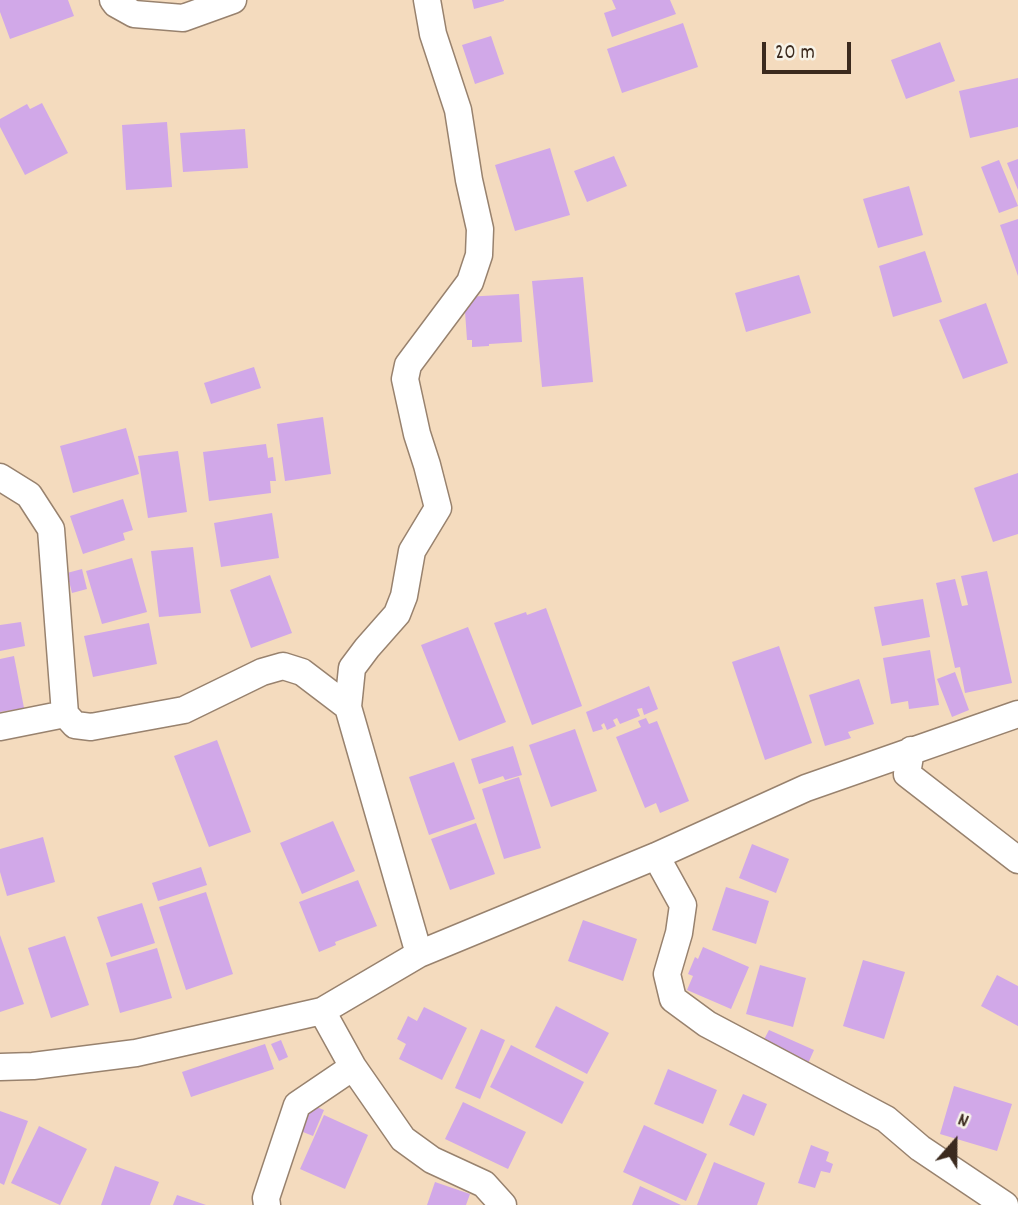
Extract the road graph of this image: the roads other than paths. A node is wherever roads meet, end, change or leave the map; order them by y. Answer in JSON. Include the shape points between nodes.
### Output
{"nodes":[{"id":1,"x":114,"y":0,"type":"edge"},
{"id":2,"x":233,"y":0,"type":"edge"},
{"id":3,"x":427,"y":0,"type":"edge"},
{"id":4,"x":0,"y":477,"type":"edge"},
{"id":5,"x":348,"y":707,"type":"junction"},
{"id":6,"x":65,"y":714,"type":"junction"},
{"id":7,"x":1018,"y":714,"type":"edge"},
{"id":8,"x":0,"y":727,"type":"edge"},
{"id":9,"x":911,"y":750,"type":"junction"},
{"id":10,"x":656,"y":856,"type":"junction"},
{"id":11,"x":1018,"y":860,"type":"edge"},
{"id":12,"x":419,"y":954,"type":"junction"},
{"id":13,"x":322,"y":1011,"type":"junction"},
{"id":14,"x":353,"y":1067,"type":"junction"},
{"id":15,"x":0,"y":1068,"type":"edge"},
{"id":16,"x":267,"y":1205,"type":"edge"},
{"id":17,"x":503,"y":1205,"type":"edge"},
{"id":18,"x":1005,"y":1205,"type":"edge"}],
"edges":[{"from":1,"to":2,"type":"street","via":[[134,14],[183,18]]},
{"from":3,"to":5,"type":"street","via":[[458,110],[480,229],[479,256],[470,282],[408,365],[405,379],[438,508],[412,551],[397,614],[352,668]]},
{"from":4,"to":6,"type":"street","via":[[29,495],[51,529]]},
{"from":5,"to":6,"type":"street","via":[[302,672],[283,666],[184,709],[91,727],[75,724]]},
{"from":5,"to":12,"type":"street"},
{"from":6,"to":8,"type":"street"},
{"from":7,"to":9,"type":"street"},
{"from":9,"to":10,"type":"street","via":[[806,788]]},
{"from":9,"to":11,"type":"street","via":[[907,774]]},
{"from":10,"to":12,"type":"street"},
{"from":10,"to":18,"type":"street","via":[[683,905],[667,974],[673,999],[706,1024],[886,1119],[920,1148]]},
{"from":12,"to":13,"type":"street"},
{"from":13,"to":14,"type":"street"},
{"from":13,"to":15,"type":"street","via":[[136,1053]]},
{"from":14,"to":16,"type":"street","via":[[297,1105]]},
{"from":14,"to":17,"type":"street","via":[[403,1139],[432,1160],[484,1184]]}]}
